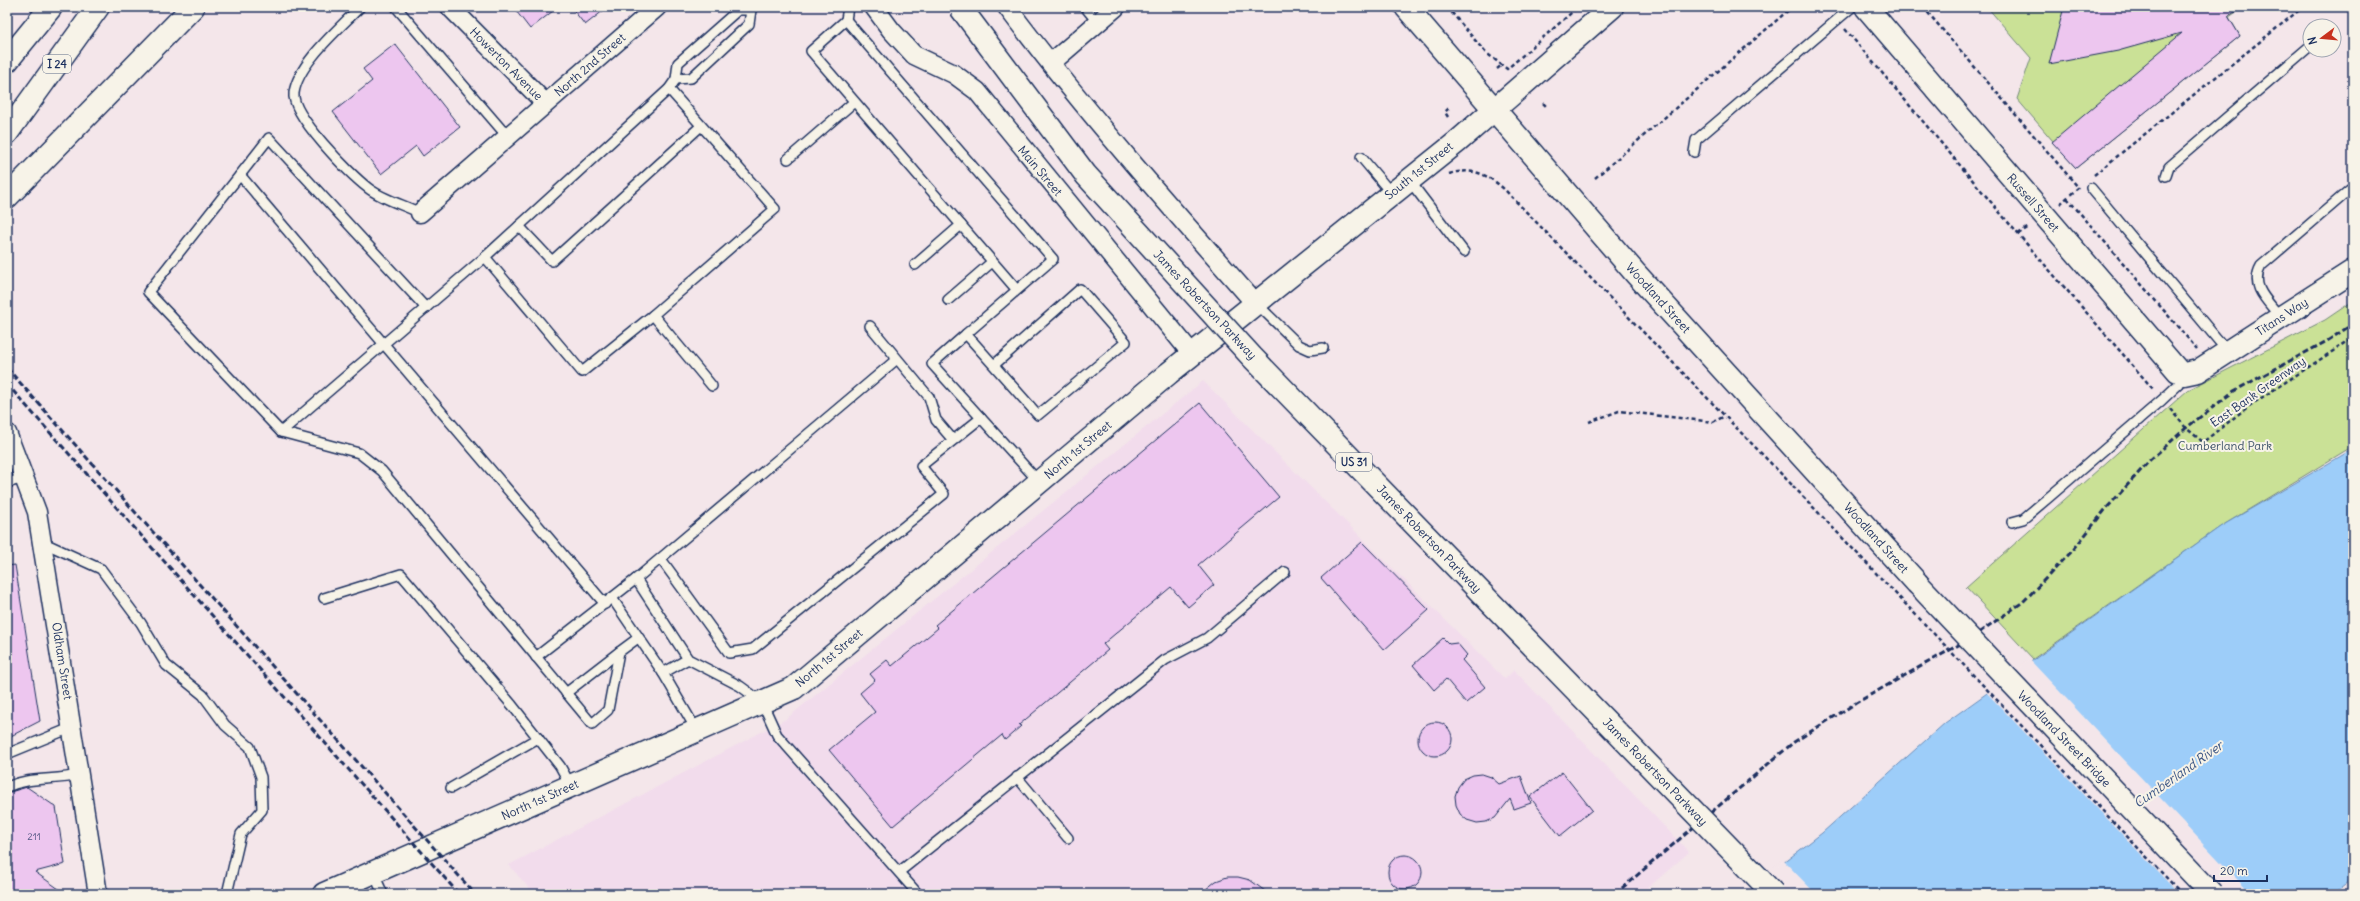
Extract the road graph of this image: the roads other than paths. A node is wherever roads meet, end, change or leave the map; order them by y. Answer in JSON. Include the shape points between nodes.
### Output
{"nodes":[{"id":1,"x":51,"y":7,"type":"edge"},
{"id":2,"x":98,"y":7,"type":"edge"},
{"id":3,"x":193,"y":7,"type":"edge"},
{"id":4,"x":360,"y":7,"type":"edge"},
{"id":5,"x":396,"y":7,"type":"edge"},
{"id":6,"x":451,"y":7,"type":"edge"},
{"id":7,"x":657,"y":7,"type":"edge"},
{"id":8,"x":848,"y":7,"type":"edge"},
{"id":9,"x":874,"y":7,"type":"edge"},
{"id":10,"x":960,"y":7,"type":"edge"},
{"id":11,"x":1008,"y":7,"type":"edge"},
{"id":12,"x":1085,"y":7,"type":"edge"},
{"id":13,"x":1116,"y":7,"type":"edge"},
{"id":14,"x":1406,"y":7,"type":"edge"},
{"id":15,"x":1612,"y":7,"type":"edge"},
{"id":16,"x":1852,"y":7,"type":"edge"},
{"id":17,"x":1866,"y":7,"type":"edge"},
{"id":18,"x":752,"y":8,"type":"edge"},
{"id":19,"x":846,"y":20,"type":"junction"},
{"id":20,"x":1098,"y":22,"type":"junction"},
{"id":21,"x":2302,"y":53,"type":"edge"},
{"id":22,"x":7,"y":61,"type":"edge"},
{"id":23,"x":1051,"y":63,"type":"junction"},
{"id":24,"x":676,"y":79,"type":"junction"},
{"id":25,"x":668,"y":89,"type":"junction"},
{"id":26,"x":854,"y":102,"type":"junction"},
{"id":27,"x":545,"y":103,"type":"junction"},
{"id":28,"x":1494,"y":110,"type":"junction"},
{"id":29,"x":702,"y":126,"type":"junction"},
{"id":30,"x":12,"y":127,"type":"edge"},
{"id":31,"x":507,"y":136,"type":"junction"},
{"id":32,"x":1694,"y":152,"type":"dead end"},
{"id":33,"x":1362,"y":157,"type":"dead end"},
{"id":34,"x":788,"y":159,"type":"dead end"},
{"id":35,"x":240,"y":175,"type":"junction"},
{"id":36,"x":2166,"y":176,"type":"dead end"},
{"id":37,"x":1409,"y":180,"type":"junction"},
{"id":38,"x":2088,"y":185,"type":"road end"},
{"id":39,"x":2353,"y":187,"type":"edge"},
{"id":40,"x":1392,"y":194,"type":"junction"},
{"id":41,"x":7,"y":197,"type":"edge"},
{"id":42,"x":420,"y":213,"type":"joint"},
{"id":43,"x":961,"y":225,"type":"junction"},
{"id":44,"x":519,"y":226,"type":"junction"},
{"id":45,"x":1464,"y":252,"type":"dead end"},
{"id":46,"x":485,"y":257,"type":"junction"},
{"id":47,"x":992,"y":262,"type":"junction"},
{"id":48,"x":915,"y":265,"type":"dead end"},
{"id":49,"x":2353,"y":271,"type":"edge"},
{"id":50,"x":1016,"y":290,"type":"junction"},
{"id":51,"x":948,"y":300,"type":"dead end"},
{"id":52,"x":1255,"y":302,"type":"junction"},
{"id":53,"x":426,"y":308,"type":"junction"},
{"id":54,"x":653,"y":315,"type":"junction"},
{"id":55,"x":2281,"y":318,"type":"junction"},
{"id":56,"x":870,"y":326,"type":"dead end"},
{"id":57,"x":1222,"y":330,"type":"joint"},
{"id":58,"x":966,"y":334,"type":"junction"},
{"id":59,"x":384,"y":344,"type":"junction"},
{"id":60,"x":1323,"y":348,"type":"dead end"},
{"id":61,"x":2228,"y":352,"type":"junction"},
{"id":62,"x":1192,"y":354,"type":"junction"},
{"id":63,"x":897,"y":359,"type":"junction"},
{"id":64,"x":994,"y":365,"type":"junction"},
{"id":65,"x":2184,"y":374,"type":"junction"},
{"id":66,"x":712,"y":386,"type":"dead end"},
{"id":67,"x":981,"y":418,"type":"junction"},
{"id":68,"x":281,"y":432,"type":"junction"},
{"id":69,"x":7,"y":433,"type":"edge"},
{"id":70,"x":953,"y":440,"type":"junction"},
{"id":71,"x":24,"y":478,"type":"junction"},
{"id":72,"x":1039,"y":482,"type":"junction"},
{"id":73,"x":7,"y":483,"type":"edge"},
{"id":74,"x":2012,"y":522,"type":"dead end"},
{"id":75,"x":42,"y":542,"type":"junction"},
{"id":76,"x":661,"y":558,"type":"junction"},
{"id":77,"x":1285,"y":572,"type":"dead end"},
{"id":78,"x":636,"y":580,"type":"junction"},
{"id":79,"x":1916,"y":583,"type":"joint"},
{"id":80,"x":324,"y":598,"type":"dead end"},
{"id":81,"x":608,"y":601,"type":"junction"},
{"id":82,"x":638,"y":638,"type":"junction"},
{"id":83,"x":620,"y":652,"type":"junction"},
{"id":84,"x":536,"y":657,"type":"junction"},
{"id":85,"x":688,"y":659,"type":"junction"},
{"id":86,"x":663,"y":673,"type":"junction"},
{"id":87,"x":566,"y":693,"type":"junction"},
{"id":88,"x":762,"y":702,"type":"junction"},
{"id":89,"x":73,"y":727,"type":"junction"},
{"id":90,"x":697,"y":731,"type":"junction"},
{"id":91,"x":538,"y":738,"type":"junction"},
{"id":92,"x":7,"y":754,"type":"edge"},
{"id":93,"x":79,"y":775,"type":"junction"},
{"id":94,"x":1017,"y":777,"type":"junction"},
{"id":95,"x":7,"y":786,"type":"edge"},
{"id":96,"x":572,"y":787,"type":"junction"},
{"id":97,"x":451,"y":788,"type":"dead end"},
{"id":98,"x":1068,"y":838,"type":"dead end"},
{"id":99,"x":373,"y":872,"type":"junction"},
{"id":100,"x":899,"y":872,"type":"junction"},
{"id":101,"x":98,"y":894,"type":"edge"},
{"id":102,"x":227,"y":894,"type":"edge"},
{"id":103,"x":324,"y":894,"type":"edge"},
{"id":104,"x":383,"y":894,"type":"edge"},
{"id":105,"x":918,"y":894,"type":"edge"},
{"id":106,"x":1774,"y":894,"type":"edge"},
{"id":107,"x":2212,"y":894,"type":"edge"}],
"edges":[{"from":1,"to":22,"type":"main road"},
{"from":2,"to":30,"type":"main road","number":"I 24"},
{"from":3,"to":41,"type":"main road"},
{"from":4,"to":42,"type":"lane","via":[[307,62],[294,93],[296,108],[318,138],[368,188]]},
{"from":5,"to":31,"type":"lane"},
{"from":6,"to":27,"type":"street","name":"Howerton Avenue"},
{"from":7,"to":27,"type":"street","name":"North 2nd Street"},
{"from":8,"to":19,"type":"lane"},
{"from":9,"to":62,"type":"street","name":"Main Street","via":[[914,55],[954,74],[977,91]]},
{"from":10,"to":106,"type":"main road","name":"James Robertson Parkway","number":"US 31","bridge":true,"via":[[1086,175],[1247,351]]},
{"from":11,"to":23,"type":"street"},
{"from":12,"to":20,"type":"lane"},
{"from":13,"to":20,"type":"street"},
{"from":14,"to":28,"type":"main road","name":"Woodland Street"},
{"from":15,"to":28,"type":"main road","name":"South 1st Street"},
{"from":16,"to":32,"type":"lane","via":[[1696,140]]},
{"from":17,"to":65,"type":"main road","name":"Russell Street","via":[[2173,366]]},
{"from":18,"to":24,"type":"lane","via":[[738,10],[678,63]]},
{"from":18,"to":24,"type":"lane","via":[[749,24],[743,30],[691,78]]},
{"from":19,"to":26,"type":"lane","via":[[811,52]]},
{"from":19,"to":50,"type":"lane","via":[[1053,259]]},
{"from":20,"to":23,"type":"street"},
{"from":21,"to":36,"type":"lane","via":[[2170,168]]},
{"from":23,"to":52,"type":"street","via":[[1187,227]]},
{"from":24,"to":25,"type":"lane"},
{"from":25,"to":29,"type":"lane"},
{"from":25,"to":44,"type":"lane"},
{"from":26,"to":34,"type":"lane"},
{"from":26,"to":43,"type":"lane"},
{"from":27,"to":31,"type":"street","name":"North 2nd Street"},
{"from":28,"to":37,"type":"main road","name":"South 1st Street"},
{"from":28,"to":79,"type":"main road","name":"Woodland Street","via":[[1642,280]]},
{"from":29,"to":44,"type":"lane","via":[[552,261]]},
{"from":29,"to":54,"type":"lane","via":[[776,209]]},
{"from":31,"to":42,"type":"street","name":"North 2nd Street"},
{"from":33,"to":40,"type":"lane"},
{"from":35,"to":53,"type":"lane","via":[[269,138]]},
{"from":35,"to":59,"type":"lane"},
{"from":35,"to":68,"type":"lane","via":[[148,292]]},
{"from":37,"to":40,"type":"main road","name":"South 1st Street"},
{"from":37,"to":45,"type":"lane"},
{"from":38,"to":61,"type":"lane"},
{"from":39,"to":55,"type":"lane","via":[[2261,266],[2258,272],[2258,288]]},
{"from":40,"to":52,"type":"main road","name":"South 1st Street"},
{"from":43,"to":47,"type":"lane"},
{"from":43,"to":48,"type":"lane"},
{"from":44,"to":46,"type":"lane"},
{"from":46,"to":53,"type":"lane"},
{"from":46,"to":54,"type":"lane","via":[[582,372]]},
{"from":47,"to":50,"type":"lane"},
{"from":47,"to":51,"type":"lane"},
{"from":49,"to":55,"type":"main road","name":"Titans Way"},
{"from":50,"to":58,"type":"lane"},
{"from":52,"to":57,"type":"main road","name":"South 1st Street"},
{"from":52,"to":60,"type":"lane","via":[[1299,345],[1310,350]]},
{"from":53,"to":59,"type":"lane"},
{"from":54,"to":66,"type":"lane"},
{"from":55,"to":61,"type":"main road","name":"Titans Way"},
{"from":56,"to":63,"type":"lane"},
{"from":57,"to":62,"type":"main road","name":"North 1st Street"},
{"from":58,"to":64,"type":"lane"},
{"from":58,"to":67,"type":"lane","via":[[932,364]]},
{"from":59,"to":68,"type":"lane"},
{"from":59,"to":81,"type":"lane"},
{"from":61,"to":65,"type":"main road","name":"Titans Way","via":[[2206,359],[2191,374]]},
{"from":62,"to":72,"type":"main road","name":"North 1st Street"},
{"from":63,"to":70,"type":"lane","via":[[929,397],[936,420]]},
{"from":63,"to":76,"type":"lane"},
{"from":64,"to":64,"type":"lane","via":[[1038,415],[1126,342],[1080,289]]},
{"from":65,"to":74,"type":"lane","via":[[2179,384],[2162,400],[2023,519]]},
{"from":67,"to":70,"type":"lane"},
{"from":67,"to":72,"type":"lane"},
{"from":68,"to":84,"type":"lane","via":[[359,453],[382,471]]},
{"from":69,"to":71,"type":"street","name":"Oldham Street"},
{"from":70,"to":76,"type":"lane","via":[[921,466],[944,494],[753,649],[729,653]]},
{"from":71,"to":73,"type":"lane"},
{"from":71,"to":75,"type":"street","name":"Oldham Street","via":[[37,512]]},
{"from":72,"to":88,"type":"main road","name":"North 1st Street","via":[[794,688]]},
{"from":75,"to":89,"type":"street","name":"Oldham Street"},
{"from":75,"to":102,"type":"lane","via":[[101,568],[141,623],[166,665],[203,696],[225,725],[250,747],[261,777],[262,810],[241,834]]},
{"from":76,"to":78,"type":"lane"},
{"from":77,"to":94,"type":"lane","via":[[1207,638],[1165,660]]},
{"from":78,"to":81,"type":"lane"},
{"from":78,"to":85,"type":"lane"},
{"from":79,"to":107,"type":"main road","name":"Woodland Street Bridge","bridge":true},
{"from":80,"to":91,"type":"lane","via":[[401,574],[439,616]]},
{"from":81,"to":82,"type":"lane"},
{"from":81,"to":84,"type":"lane"},
{"from":82,"to":83,"type":"lane"},
{"from":82,"to":86,"type":"lane"},
{"from":83,"to":87,"type":"lane"},
{"from":83,"to":87,"type":"lane","via":[[608,710],[592,724]]},
{"from":84,"to":87,"type":"lane"},
{"from":85,"to":86,"type":"lane"},
{"from":85,"to":88,"type":"lane","via":[[740,686]]},
{"from":86,"to":90,"type":"lane"},
{"from":88,"to":90,"type":"main road","name":"North 1st Street"},
{"from":88,"to":100,"type":"lane","via":[[777,735]]},
{"from":89,"to":92,"type":"lane"},
{"from":89,"to":93,"type":"street","name":"Oldham Street"},
{"from":90,"to":96,"type":"main road","name":"North 1st Street"},
{"from":91,"to":96,"type":"lane","via":[[560,766]]},
{"from":91,"to":97,"type":"lane"},
{"from":93,"to":95,"type":"lane","via":[[58,780],[24,780]]},
{"from":93,"to":101,"type":"street","name":"Oldham Street"},
{"from":94,"to":98,"type":"lane"},
{"from":94,"to":100,"type":"lane"},
{"from":96,"to":99,"type":"main road","name":"North 1st Street"},
{"from":99,"to":103,"type":"main road","name":"North 1st Street"},
{"from":99,"to":104,"type":"lane"},
{"from":100,"to":105,"type":"lane"}]}
